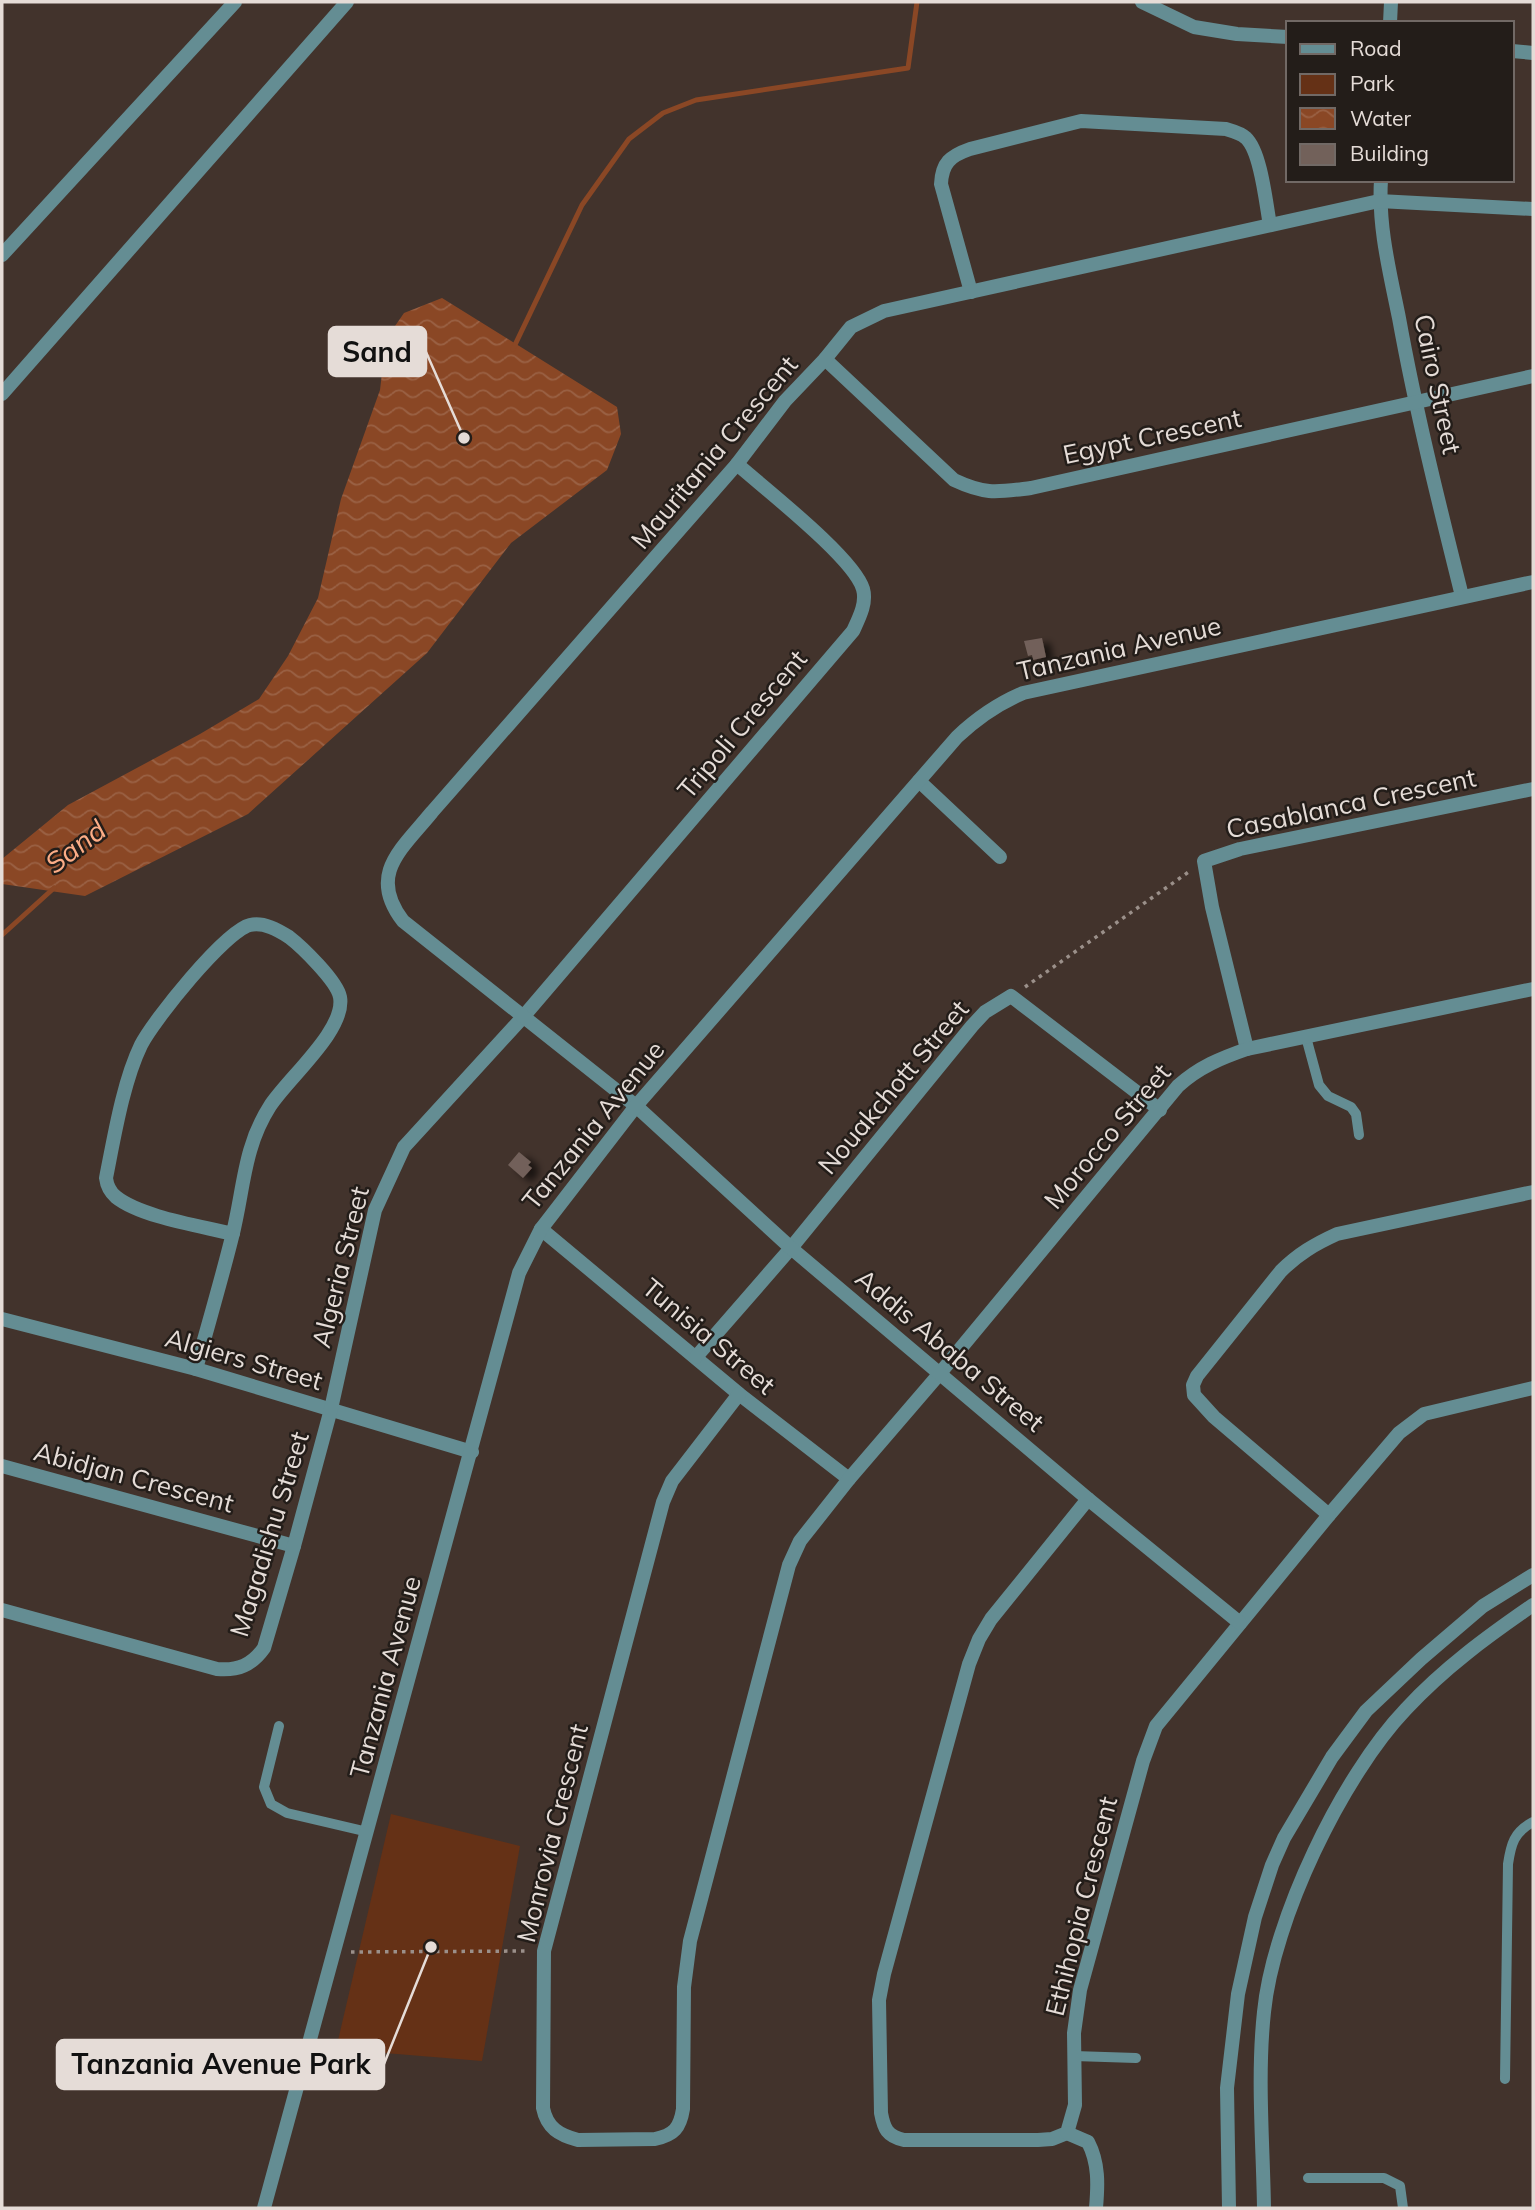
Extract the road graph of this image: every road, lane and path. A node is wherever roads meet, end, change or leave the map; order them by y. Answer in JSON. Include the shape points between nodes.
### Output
{"nodes":[{"id":1,"x":234,"y":2,"type":"edge"},
{"id":2,"x":347,"y":2,"type":"edge"},
{"id":3,"x":1142,"y":2,"type":"edge"},
{"id":4,"x":1391,"y":2,"type":"edge"},
{"id":5,"x":1390,"y":21,"type":"edge"},
{"id":6,"x":1286,"y":37,"type":"edge"},
{"id":7,"x":1514,"y":51,"type":"edge"},
{"id":8,"x":1533,"y":53,"type":"edge"},
{"id":9,"x":1381,"y":182,"type":"edge"},
{"id":10,"x":1379,"y":201,"type":"junction"},
{"id":11,"x":1533,"y":209,"type":"edge"},
{"id":12,"x":1270,"y":225,"type":"junction"},
{"id":13,"x":2,"y":255,"type":"edge"},
{"id":14,"x":971,"y":292,"type":"junction"},
{"id":15,"x":825,"y":359,"type":"junction"},
{"id":16,"x":1533,"y":376,"type":"edge"},
{"id":17,"x":2,"y":394,"type":"edge"},
{"id":18,"x":1415,"y":403,"type":"junction"},
{"id":19,"x":737,"y":464,"type":"junction"},
{"id":20,"x":1533,"y":582,"type":"edge"},
{"id":21,"x":1462,"y":596,"type":"junction"},
{"id":22,"x":919,"y":781,"type":"junction"},
{"id":23,"x":1533,"y":789,"type":"edge"},
{"id":24,"x":1000,"y":857,"type":"dead end"},
{"id":25,"x":1204,"y":862,"type":"junction"},
{"id":26,"x":1533,"y":989,"type":"edge"},
{"id":27,"x":1011,"y":996,"type":"junction"},
{"id":28,"x":523,"y":1017,"type":"junction"},
{"id":29,"x":1306,"y":1037,"type":"junction"},
{"id":30,"x":1247,"y":1049,"type":"junction"},
{"id":31,"x":636,"y":1106,"type":"junction"},
{"id":32,"x":1160,"y":1110,"type":"junction"},
{"id":33,"x":1359,"y":1135,"type":"dead end"},
{"id":34,"x":1533,"y":1192,"type":"edge"},
{"id":35,"x":541,"y":1229,"type":"junction"},
{"id":36,"x":233,"y":1234,"type":"junction"},
{"id":37,"x":791,"y":1248,"type":"junction"},
{"id":38,"x":2,"y":1319,"type":"edge"},
{"id":39,"x":696,"y":1357,"type":"junction"},
{"id":40,"x":196,"y":1369,"type":"junction"},
{"id":41,"x":941,"y":1372,"type":"junction"},
{"id":42,"x":1533,"y":1388,"type":"edge"},
{"id":43,"x":739,"y":1394,"type":"junction"},
{"id":44,"x":331,"y":1409,"type":"junction"},
{"id":45,"x":472,"y":1452,"type":"junction"},
{"id":46,"x":2,"y":1466,"type":"edge"},
{"id":47,"x":849,"y":1479,"type":"junction"},
{"id":48,"x":1088,"y":1499,"type":"junction"},
{"id":49,"x":1329,"y":1515,"type":"junction"},
{"id":50,"x":295,"y":1546,"type":"junction"},
{"id":51,"x":1533,"y":1575,"type":"edge"},
{"id":52,"x":1533,"y":1605,"type":"edge"},
{"id":53,"x":2,"y":1610,"type":"edge"},
{"id":54,"x":1240,"y":1623,"type":"junction"},
{"id":55,"x":279,"y":1726,"type":"dead end"},
{"id":56,"x":1533,"y":1822,"type":"edge"},
{"id":57,"x":368,"y":1832,"type":"junction"},
{"id":58,"x":544,"y":1951,"type":"junction"},
{"id":59,"x":335,"y":1952,"type":"junction"},
{"id":60,"x":1074,"y":2056,"type":"junction"},
{"id":61,"x":1136,"y":2058,"type":"dead end"},
{"id":62,"x":1505,"y":2079,"type":"dead end"},
{"id":63,"x":1067,"y":2133,"type":"junction"},
{"id":64,"x":1308,"y":2178,"type":"dead end"},
{"id":65,"x":264,"y":2208,"type":"edge"},
{"id":66,"x":1096,"y":2208,"type":"edge"},
{"id":67,"x":1229,"y":2208,"type":"edge"},
{"id":68,"x":1264,"y":2208,"type":"edge"},
{"id":69,"x":1403,"y":2208,"type":"edge"}],
"edges":[{"from":1,"to":13,"type":"street"},
{"from":2,"to":17,"type":"street"},
{"from":3,"to":6,"type":"street","via":[[1194,27]]},
{"from":4,"to":5,"type":"street"},
{"from":7,"to":8,"type":"street"},
{"from":9,"to":10,"type":"street","name":"Cairo Street"},
{"from":10,"to":11,"type":"street","name":"Mauritania Crescent"},
{"from":10,"to":12,"type":"street","name":"Mauritania Crescent"},
{"from":10,"to":18,"type":"street","name":"Cairo Street"},
{"from":12,"to":14,"type":"street","name":"Mauritania Crescent"},
{"from":12,"to":14,"type":"street","via":[[1255,155],[1244,135],[1226,129],[1081,121],[957,153],[945,164],[941,184]]},
{"from":14,"to":15,"type":"street","name":"Mauritania Crescent","via":[[860,321]]},
{"from":15,"to":18,"type":"street","name":"Egypt Crescent","via":[[954,480],[995,493]]},
{"from":15,"to":19,"type":"street","name":"Mauritania Crescent","via":[[785,401]]},
{"from":16,"to":18,"type":"street","name":"Egypt Crescent"},
{"from":18,"to":21,"type":"street","name":"Cairo Street"},
{"from":19,"to":28,"type":"street","name":"Tripoli Crescent","via":[[845,560],[863,590],[860,617],[853,631]]},
{"from":19,"to":28,"type":"street","name":"Mauritania Crescent","via":[[432,812],[396,856],[388,874],[392,906],[403,921]]},
{"from":20,"to":21,"type":"street","name":"Tanzania Avenue"},
{"from":21,"to":22,"type":"street","name":"Tanzania Avenue","via":[[1023,693],[979,716]]},
{"from":22,"to":24,"type":"street"},
{"from":22,"to":31,"type":"street","name":"Tanzania Avenue"},
{"from":23,"to":25,"type":"street","name":"Casablanca Crescent","via":[[1240,849]]},
{"from":25,"to":27,"type":"path"},
{"from":25,"to":30,"type":"street","name":"Casablanca Crescent"},
{"from":26,"to":29,"type":"street","name":"Morocco Street"},
{"from":27,"to":32,"type":"street"},
{"from":27,"to":37,"type":"street","name":"Nouakchott Street","via":[[972,1026]]},
{"from":28,"to":31,"type":"street","name":"Mauritania Crescent"},
{"from":28,"to":44,"type":"street","name":"Algeria Street","via":[[404,1147],[388,1177],[375,1210]]},
{"from":29,"to":30,"type":"street","name":"Morocco Street"},
{"from":29,"to":33,"type":"lane","via":[[1319,1085],[1328,1096],[1351,1107]]},
{"from":30,"to":32,"type":"street","name":"Morocco Street","via":[[1189,1076]]},
{"from":31,"to":35,"type":"street","name":"Tanzania Avenue"},
{"from":31,"to":37,"type":"street","name":"Addis Ababa Street"},
{"from":32,"to":41,"type":"street","name":"Morocco Street"},
{"from":34,"to":49,"type":"street","via":[[1337,1234],[1312,1245],[1281,1271],[1197,1376],[1194,1395],[1214,1418]]},
{"from":35,"to":39,"type":"street","name":"Tunisia Street"},
{"from":35,"to":45,"type":"street","name":"Tanzania Avenue","via":[[519,1273]]},
{"from":36,"to":36,"type":"street","via":[[246,1157],[258,1127],[331,1030],[340,1007],[332,981],[293,940],[263,925],[249,925],[237,932],[210,957],[141,1046],[106,1178],[115,1196],[131,1206]]},
{"from":36,"to":40,"type":"street"},
{"from":37,"to":39,"type":"street","name":"Nouakchott Street"},
{"from":37,"to":41,"type":"street","name":"Addis Ababa Street"},
{"from":38,"to":40,"type":"street","name":"Algiers Street"},
{"from":39,"to":43,"type":"street","name":"Tunisia Street"},
{"from":40,"to":44,"type":"street","name":"Algiers Street"},
{"from":41,"to":47,"type":"street","name":"Morocco Street"},
{"from":41,"to":48,"type":"street","name":"Addis Ababa Street"},
{"from":42,"to":49,"type":"street","name":"Ethihopia Crescent","via":[[1424,1414],[1399,1433]]},
{"from":43,"to":47,"type":"street","name":"Tunisia Street"},
{"from":43,"to":58,"type":"street","name":"Monrovia Crescent","via":[[672,1481],[663,1502]]},
{"from":44,"to":45,"type":"street","name":"Algiers Street"},
{"from":44,"to":50,"type":"street","name":"Magadishu Street"},
{"from":45,"to":57,"type":"street","name":"Tanzania Avenue"},
{"from":46,"to":50,"type":"street","name":"Abidjan Crescent"},
{"from":47,"to":58,"type":"street","name":"Monrovia Crescent","via":[[800,1541],[789,1565],[690,1941],[684,1987],[683,2109],[677,2130],[655,2139],[578,2140],[552,2129],[543,2108]]},
{"from":48,"to":54,"type":"street","name":"Addis Ababa Street"},
{"from":48,"to":63,"type":"street","via":[[979,1639],[879,2000],[881,2113],[884,2128],[893,2137],[1038,2140]]},
{"from":49,"to":54,"type":"street","name":"Ethihopia Crescent"},
{"from":50,"to":53,"type":"street","name":"Magadishu Street","via":[[264,1648],[251,1662],[231,1670]]},
{"from":51,"to":67,"type":"street","via":[[1483,1606],[1366,1710],[1284,1838],[1255,1917],[1238,1994],[1227,2088]]},
{"from":52,"to":68,"type":"street","via":[[1466,1652],[1406,1709],[1375,1746],[1308,1863],[1287,1920],[1264,2009],[1260,2074]]},
{"from":54,"to":60,"type":"street","name":"Ethihopia Crescent","via":[[1168,1709],[1150,1738],[1080,1990]]},
{"from":55,"to":57,"type":"lane","via":[[264,1787],[271,1804],[287,1813]]},
{"from":56,"to":62,"type":"lane","via":[[1516,1833],[1508,1864]]},
{"from":57,"to":59,"type":"street","name":"Tanzania Avenue"},
{"from":58,"to":59,"type":"path"},
{"from":59,"to":65,"type":"street","name":"Tanzania Avenue"},
{"from":60,"to":61,"type":"lane"},
{"from":60,"to":63,"type":"street","name":"Ethihopia Crescent","via":[[1075,2105]]},
{"from":63,"to":66,"type":"street","via":[[1088,2142],[1093,2150]]},
{"from":64,"to":69,"type":"lane","via":[[1384,2178],[1400,2186]]}]}
